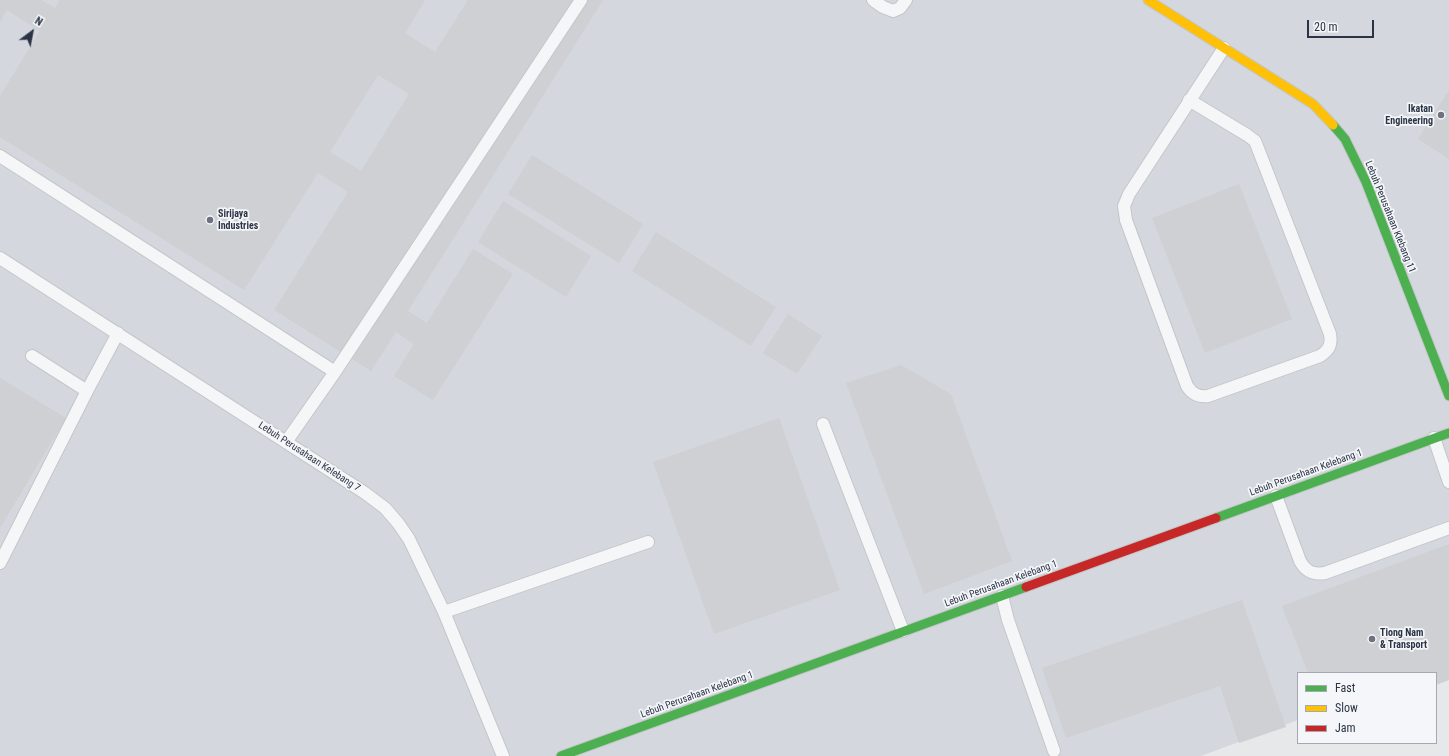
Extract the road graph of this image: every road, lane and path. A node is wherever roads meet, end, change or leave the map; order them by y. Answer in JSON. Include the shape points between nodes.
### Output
{"nodes":[{"id":1,"x":581,"y":0,"type":"edge"},
{"id":2,"x":873,"y":0,"type":"edge"},
{"id":3,"x":906,"y":0,"type":"edge"},
{"id":4,"x":1148,"y":0,"type":"edge"},
{"id":5,"x":1224,"y":48,"type":"junction"},
{"id":6,"x":1189,"y":100,"type":"junction"},
{"id":7,"x":0,"y":156,"type":"edge"},
{"id":8,"x":0,"y":258,"type":"edge"},
{"id":9,"x":118,"y":333,"type":"junction"},
{"id":10,"x":32,"y":356,"type":"dead end"},
{"id":11,"x":335,"y":372,"type":"junction"},
{"id":12,"x":87,"y":391,"type":"junction"},
{"id":13,"x":1449,"y":396,"type":"edge"},
{"id":14,"x":823,"y":424,"type":"dead end"},
{"id":15,"x":1449,"y":433,"type":"edge"},
{"id":16,"x":1434,"y":438,"type":"junction"},
{"id":17,"x":286,"y":442,"type":"junction"},
{"id":18,"x":1449,"y":482,"type":"edge"},
{"id":19,"x":1276,"y":496,"type":"junction"},
{"id":20,"x":1449,"y":528,"type":"edge"},
{"id":21,"x":648,"y":542,"type":"dead end"},
{"id":22,"x":0,"y":563,"type":"edge"},
{"id":23,"x":1002,"y":596,"type":"junction"},
{"id":24,"x":444,"y":612,"type":"junction"},
{"id":25,"x":903,"y":631,"type":"junction"},
{"id":26,"x":1054,"y":751,"type":"dead end"},
{"id":27,"x":503,"y":756,"type":"edge"},
{"id":28,"x":561,"y":756,"type":"edge"}],
"edges":[{"from":1,"to":11,"type":"lane"},
{"from":2,"to":3,"type":"lane","via":[[894,11]]},
{"from":4,"to":5,"type":"street","name":"Lebuh Perusahaan Klebang 11"},
{"from":5,"to":6,"type":"lane"},
{"from":5,"to":13,"type":"street","name":"Lebuh Perusahaan Klebang 11","via":[[1313,104],[1345,139],[1366,182]]},
{"from":6,"to":6,"type":"lane","via":[[1129,194],[1124,213],[1187,386],[1195,395],[1202,397],[1320,356],[1330,347],[1331,341],[1257,146],[1247,135]]},
{"from":7,"to":11,"type":"lane"},
{"from":8,"to":9,"type":"lane","name":"Lebuh Perusahaan Kelebang 7"},
{"from":9,"to":12,"type":"lane"},
{"from":9,"to":17,"type":"lane","name":"Lebuh Perusahaan Kelebang 7"},
{"from":10,"to":12,"type":"lane"},
{"from":11,"to":17,"type":"lane"},
{"from":12,"to":22,"type":"lane"},
{"from":14,"to":25,"type":"lane"},
{"from":15,"to":16,"type":"street","name":"Lebuh Perusahaan Kelebang 1"},
{"from":16,"to":18,"type":"lane"},
{"from":16,"to":19,"type":"street","name":"Lebuh Perusahaan Kelebang 1"},
{"from":17,"to":24,"type":"lane","name":"Lebuh Perusahaan Kelebang 7","via":[[365,493],[389,513],[409,539]]},
{"from":19,"to":20,"type":"lane","via":[[1300,561],[1304,568],[1318,574]]},
{"from":19,"to":23,"type":"street","name":"Lebuh Perusahaan Kelebang 1"},
{"from":21,"to":24,"type":"lane"},
{"from":23,"to":25,"type":"street","name":"Lebuh Perusahaan Kelebang 1"},
{"from":23,"to":26,"type":"lane"},
{"from":24,"to":27,"type":"lane","name":"Lebuh Perusahaan Kelebang 7"},
{"from":25,"to":28,"type":"street","name":"Lebuh Perusahaan Kelebang 1"}]}
